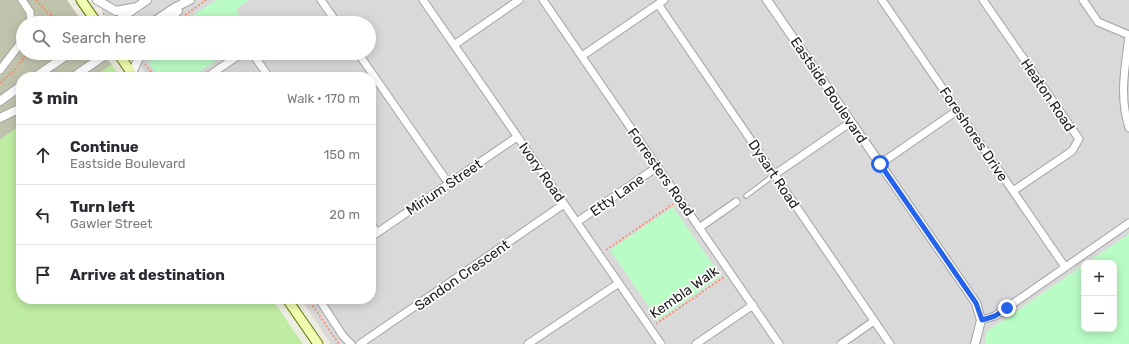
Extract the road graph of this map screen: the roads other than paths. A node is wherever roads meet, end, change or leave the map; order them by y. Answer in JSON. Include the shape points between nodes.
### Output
{"nodes":[{"id":1,"x":22,"y":0,"type":"edge"},
{"id":2,"x":81,"y":0,"type":"edge"},
{"id":3,"x":97,"y":0,"type":"edge"},
{"id":4,"x":147,"y":0,"type":"edge"},
{"id":5,"x":190,"y":0,"type":"edge"},
{"id":6,"x":194,"y":0,"type":"edge"},
{"id":7,"x":321,"y":0,"type":"edge"},
{"id":8,"x":423,"y":0,"type":"edge"},
{"id":9,"x":519,"y":0,"type":"edge"},
{"id":10,"x":543,"y":0,"type":"edge"},
{"id":11,"x":664,"y":0,"type":"edge"},
{"id":12,"x":767,"y":0,"type":"edge"},
{"id":13,"x":882,"y":0,"type":"edge"},
{"id":14,"x":983,"y":0,"type":"edge"},
{"id":15,"x":1083,"y":0,"type":"edge"},
{"id":16,"x":658,"y":4,"type":"junction"},
{"id":17,"x":137,"y":7,"type":"junction"},
{"id":18,"x":30,"y":16,"type":"edge"},
{"id":19,"x":92,"y":16,"type":"edge"},
{"id":20,"x":124,"y":16,"type":"edge"},
{"id":21,"x":162,"y":16,"type":"edge"},
{"id":22,"x":173,"y":16,"type":"edge"},
{"id":23,"x":332,"y":16,"type":"edge"},
{"id":24,"x":1129,"y":36,"type":"edge"},
{"id":25,"x":454,"y":45,"type":"junction"},
{"id":26,"x":16,"y":49,"type":"edge"},
{"id":27,"x":582,"y":56,"type":"junction"},
{"id":28,"x":60,"y":60,"type":"edge"},
{"id":29,"x":98,"y":60,"type":"edge"},
{"id":30,"x":123,"y":60,"type":"edge"},
{"id":31,"x":141,"y":60,"type":"edge"},
{"id":32,"x":232,"y":60,"type":"edge"},
{"id":33,"x":257,"y":60,"type":"edge"},
{"id":34,"x":363,"y":60,"type":"edge"},
{"id":35,"x":0,"y":70,"type":"edge"},
{"id":36,"x":42,"y":72,"type":"edge"},
{"id":37,"x":80,"y":72,"type":"edge"},
{"id":38,"x":131,"y":72,"type":"edge"},
{"id":39,"x":135,"y":72,"type":"edge"},
{"id":40,"x":214,"y":72,"type":"edge"},
{"id":41,"x":265,"y":72,"type":"edge"},
{"id":42,"x":371,"y":72,"type":"edge"},
{"id":43,"x":376,"y":79,"type":"edge"},
{"id":44,"x":16,"y":90,"type":"edge"},
{"id":45,"x":0,"y":101,"type":"edge"},
{"id":46,"x":16,"y":110,"type":"edge"},
{"id":47,"x":958,"y":110,"type":"junction"},
{"id":48,"x":0,"y":118,"type":"edge"},
{"id":49,"x":851,"y":122,"type":"junction"},
{"id":50,"x":1129,"y":128,"type":"edge"},
{"id":51,"x":518,"y":137,"type":"junction"},
{"id":52,"x":880,"y":164,"type":"junction"},
{"id":53,"x":657,"y":167,"type":"junction"},
{"id":54,"x":774,"y":175,"type":"junction"},
{"id":55,"x":449,"y":184,"type":"junction"},
{"id":56,"x":1013,"y":191,"type":"junction"},
{"id":57,"x":746,"y":196,"type":"dead end"},
{"id":58,"x":736,"y":202,"type":"dead end"},
{"id":59,"x":564,"y":204,"type":"junction"},
{"id":60,"x":577,"y":222,"type":"junction"},
{"id":61,"x":1129,"y":223,"type":"edge"},
{"id":62,"x":699,"y":228,"type":"junction"},
{"id":63,"x":376,"y":234,"type":"edge"},
{"id":64,"x":1065,"y":267,"type":"junction"},
{"id":65,"x":619,"y":284,"type":"junction"},
{"id":66,"x":290,"y":304,"type":"edge"},
{"id":67,"x":322,"y":304,"type":"edge"},
{"id":68,"x":753,"y":305,"type":"junction"},
{"id":69,"x":874,"y":320,"type":"junction"},
{"id":70,"x":982,"y":320,"type":"junction"},
{"id":71,"x":318,"y":344,"type":"edge"},
{"id":72,"x":351,"y":344,"type":"edge"},
{"id":73,"x":360,"y":344,"type":"edge"},
{"id":74,"x":528,"y":344,"type":"edge"},
{"id":75,"x":661,"y":344,"type":"edge"},
{"id":76,"x":696,"y":344,"type":"edge"},
{"id":77,"x":779,"y":344,"type":"edge"},
{"id":78,"x":841,"y":344,"type":"edge"},
{"id":79,"x":890,"y":344,"type":"edge"},
{"id":80,"x":975,"y":344,"type":"edge"}],
"edges":[{"from":1,"to":18,"type":"street"},
{"from":2,"to":19,"type":"main road"},
{"from":3,"to":17,"type":"street","via":[[116,11]]},
{"from":4,"to":17,"type":"street"},
{"from":5,"to":21,"type":"street"},
{"from":6,"to":22,"type":"street"},
{"from":7,"to":23,"type":"street"},
{"from":8,"to":25,"type":"street","name":"Ivory Road"},
{"from":9,"to":25,"type":"street"},
{"from":10,"to":27,"type":"street","name":"Forresters Road"},
{"from":11,"to":16,"type":"street"},
{"from":12,"to":49,"type":"street","name":"Eastside Boulevard"},
{"from":13,"to":47,"type":"street","name":"Foreshores Drive"},
{"from":14,"to":56,"type":"street","name":"Heaton Road","via":[[1079,139],[1072,151]]},
{"from":15,"to":24,"type":"street","via":[[1098,22]]},
{"from":16,"to":27,"type":"street"},
{"from":16,"to":54,"type":"street","name":"Dysart Road"},
{"from":17,"to":20,"type":"street"},
{"from":24,"to":50,"type":"street","via":[[1123,79],[1125,116]]},
{"from":25,"to":51,"type":"street","name":"Ivory Road"},
{"from":26,"to":35,"type":"street"},
{"from":27,"to":53,"type":"street","name":"Forresters Road"},
{"from":28,"to":36,"type":"street"},
{"from":29,"to":37,"type":"street"},
{"from":30,"to":38,"type":"main road"},
{"from":31,"to":39,"type":"street"},
{"from":32,"to":40,"type":"street"},
{"from":33,"to":41,"type":"street"},
{"from":34,"to":42,"type":"street"},
{"from":43,"to":55,"type":"street"},
{"from":44,"to":45,"type":"street"},
{"from":46,"to":48,"type":"street"},
{"from":47,"to":52,"type":"street"},
{"from":47,"to":56,"type":"street","name":"Foreshores Drive"},
{"from":49,"to":52,"type":"street","name":"Eastside Boulevard"},
{"from":49,"to":54,"type":"street"},
{"from":51,"to":55,"type":"street","name":"Mirium Street"},
{"from":51,"to":59,"type":"street","name":"Ivory Road"},
{"from":52,"to":70,"type":"street","name":"Eastside Boulevard","via":[[976,303]]},
{"from":53,"to":60,"type":"street","name":"Etty Lane"},
{"from":53,"to":62,"type":"street","name":"Forresters Road"},
{"from":54,"to":57,"type":"lane"},
{"from":54,"to":69,"type":"street","name":"Dysart Road"},
{"from":55,"to":63,"type":"street","name":"Mirium Street"},
{"from":56,"to":64,"type":"street","name":"Foreshores Drive"},
{"from":58,"to":62,"type":"street"},
{"from":59,"to":60,"type":"street","name":"Ivory Road"},
{"from":59,"to":73,"type":"street","name":"Sandon Crescent"},
{"from":60,"to":65,"type":"street","name":"Ivory Road"},
{"from":61,"to":64,"type":"street"},
{"from":62,"to":68,"type":"street","name":"Forresters Road"},
{"from":64,"to":70,"type":"street","via":[[995,316]]},
{"from":65,"to":74,"type":"street"},
{"from":65,"to":75,"type":"street","name":"Ivory Road"},
{"from":66,"to":71,"type":"main road"},
{"from":67,"to":72,"type":"street"},
{"from":68,"to":76,"type":"street"},
{"from":68,"to":77,"type":"street","name":"Forresters Road"},
{"from":69,"to":78,"type":"street"},
{"from":69,"to":79,"type":"street","name":"Dysart Road"},
{"from":70,"to":80,"type":"street"}]}
